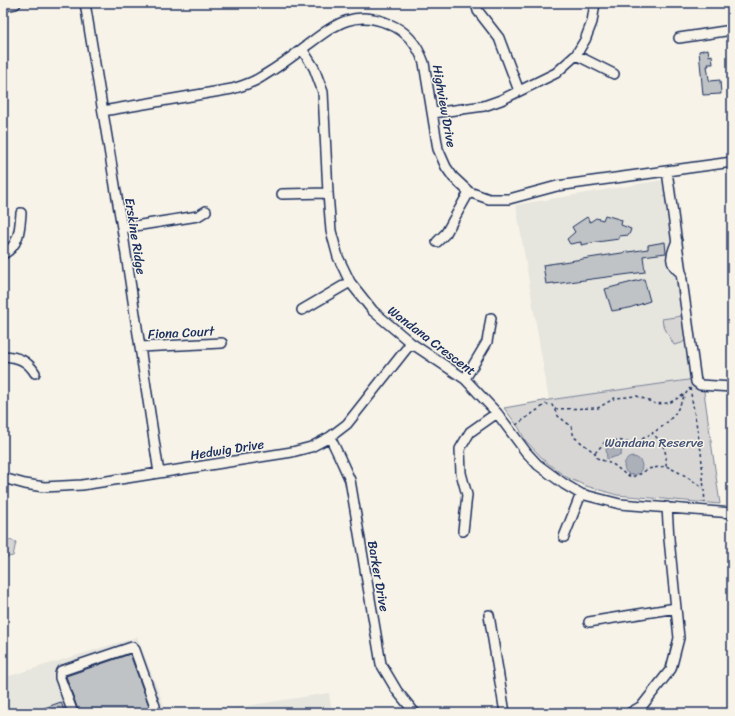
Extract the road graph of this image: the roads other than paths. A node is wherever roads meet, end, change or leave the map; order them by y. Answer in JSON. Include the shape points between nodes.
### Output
{"nodes":[{"id":1,"x":15,"y":3,"type":"edge"},
{"id":2,"x":85,"y":3,"type":"edge"},
{"id":3,"x":476,"y":3,"type":"edge"},
{"id":4,"x":595,"y":3,"type":"edge"},
{"id":5,"x":3,"y":5,"type":"edge"},
{"id":6,"x":732,"y":30,"type":"edge"},
{"id":7,"x":679,"y":38,"type":"dead end"},
{"id":8,"x":302,"y":49,"type":"junction"},
{"id":9,"x":576,"y":55,"type":"junction"},
{"id":10,"x":614,"y":74,"type":"dead end"},
{"id":11,"x":519,"y":91,"type":"junction"},
{"id":12,"x":102,"y":110,"type":"junction"},
{"id":13,"x":433,"y":114,"type":"junction"},
{"id":14,"x":732,"y":162,"type":"edge"},
{"id":15,"x":667,"y":171,"type":"junction"},
{"id":16,"x":469,"y":192,"type":"junction"},
{"id":17,"x":328,"y":193,"type":"junction"},
{"id":18,"x":282,"y":194,"type":"dead end"},
{"id":19,"x":206,"y":211,"type":"dead end"},
{"id":20,"x":21,"y":213,"type":"dead end"},
{"id":21,"x":122,"y":228,"type":"junction"},
{"id":22,"x":437,"y":242,"type":"dead end"},
{"id":23,"x":3,"y":254,"type":"edge"},
{"id":24,"x":350,"y":282,"type":"junction"},
{"id":25,"x":302,"y":310,"type":"dead end"},
{"id":26,"x":491,"y":318,"type":"dead end"},
{"id":27,"x":222,"y":342,"type":"dead end"},
{"id":28,"x":411,"y":343,"type":"junction"},
{"id":29,"x":140,"y":347,"type":"junction"},
{"id":30,"x":3,"y":356,"type":"edge"},
{"id":31,"x":35,"y":373,"type":"dead end"},
{"id":32,"x":465,"y":378,"type":"junction"},
{"id":33,"x":732,"y":387,"type":"edge"},
{"id":34,"x":497,"y":413,"type":"junction"},
{"id":35,"x":330,"y":437,"type":"junction"},
{"id":36,"x":159,"y":473,"type":"junction"},
{"id":37,"x":3,"y":478,"type":"edge"},
{"id":38,"x":581,"y":494,"type":"junction"},
{"id":39,"x":668,"y":507,"type":"junction"},
{"id":40,"x":732,"y":513,"type":"edge"},
{"id":41,"x":463,"y":531,"type":"dead end"},
{"id":42,"x":564,"y":537,"type":"dead end"},
{"id":43,"x":676,"y":608,"type":"junction"},
{"id":44,"x":489,"y":615,"type":"dead end"},
{"id":45,"x":589,"y":622,"type":"dead end"},
{"id":46,"x":72,"y":713,"type":"edge"},
{"id":47,"x":152,"y":713,"type":"edge"},
{"id":48,"x":415,"y":713,"type":"edge"},
{"id":49,"x":505,"y":713,"type":"edge"},
{"id":50,"x":630,"y":713,"type":"edge"}],
"edges":[{"from":1,"to":5,"type":"main road"},
{"from":2,"to":12,"type":"street","name":"Erskine Ridge"},
{"from":3,"to":11,"type":"street","via":[[478,11],[499,38]]},
{"from":4,"to":9,"type":"street","via":[[588,34]]},
{"from":6,"to":7,"type":"street"},
{"from":8,"to":12,"type":"street","name":"Highview Drive","via":[[249,84]]},
{"from":8,"to":13,"type":"street","name":"Highview Drive","via":[[333,26],[348,20],[379,19],[397,27],[420,52]]},
{"from":8,"to":17,"type":"street","name":"Wandana Crescent","via":[[314,68],[323,92]]},
{"from":9,"to":10,"type":"street"},
{"from":9,"to":11,"type":"street","via":[[556,73]]},
{"from":11,"to":13,"type":"street","via":[[484,106]]},
{"from":12,"to":21,"type":"street","name":"Erskine Ridge"},
{"from":13,"to":16,"type":"street","name":"Highview Drive","via":[[438,149],[446,168]]},
{"from":14,"to":15,"type":"street","name":"Highview Drive"},
{"from":15,"to":16,"type":"street","name":"Highview Drive","via":[[557,186],[509,199],[489,199]]},
{"from":15,"to":33,"type":"street","via":[[696,379],[698,384],[704,386]]},
{"from":16,"to":22,"type":"street","via":[[446,233]]},
{"from":17,"to":18,"type":"street"},
{"from":17,"to":24,"type":"street","name":"Wandana Crescent","via":[[331,231],[338,257]]},
{"from":19,"to":21,"type":"street","via":[[198,216]]},
{"from":20,"to":23,"type":"street","via":[[20,228],[15,242],[8,252]]},
{"from":21,"to":29,"type":"street","name":"Erskine Ridge"},
{"from":24,"to":25,"type":"street"},
{"from":24,"to":28,"type":"street","name":"Wandana Crescent","via":[[373,311]]},
{"from":26,"to":32,"type":"street","via":[[487,342]]},
{"from":27,"to":29,"type":"street","name":"Fiona Court"},
{"from":28,"to":32,"type":"street","name":"Wandana Crescent"},
{"from":28,"to":35,"type":"street","name":"Hedwig Drive","via":[[347,424]]},
{"from":29,"to":36,"type":"street","name":"Erskine Ridge"},
{"from":30,"to":31,"type":"street","via":[[12,356],[24,361]]},
{"from":32,"to":34,"type":"street","name":"Wandana Crescent"},
{"from":34,"to":38,"type":"street","name":"Wandana Crescent","via":[[538,465]]},
{"from":34,"to":41,"type":"street","via":[[470,432],[460,449],[461,473],[468,495]]},
{"from":35,"to":36,"type":"street","name":"Hedwig Drive","via":[[292,452]]},
{"from":35,"to":48,"type":"street","name":"Barker Drive","via":[[350,480],[381,664],[397,692]]},
{"from":36,"to":37,"type":"street","name":"Hedwig Drive","via":[[82,485],[50,487]]},
{"from":38,"to":39,"type":"street","name":"Wandana Crescent","via":[[620,504]]},
{"from":38,"to":42,"type":"street"},
{"from":39,"to":40,"type":"street","name":"Wandana Crescent"},
{"from":39,"to":43,"type":"street"},
{"from":43,"to":45,"type":"street"},
{"from":43,"to":50,"type":"street","via":[[679,638],[671,668],[642,706]]},
{"from":44,"to":49,"type":"street"},
{"from":46,"to":47,"type":"street","via":[[60,678],[61,672],[132,647],[155,706]]}]}
